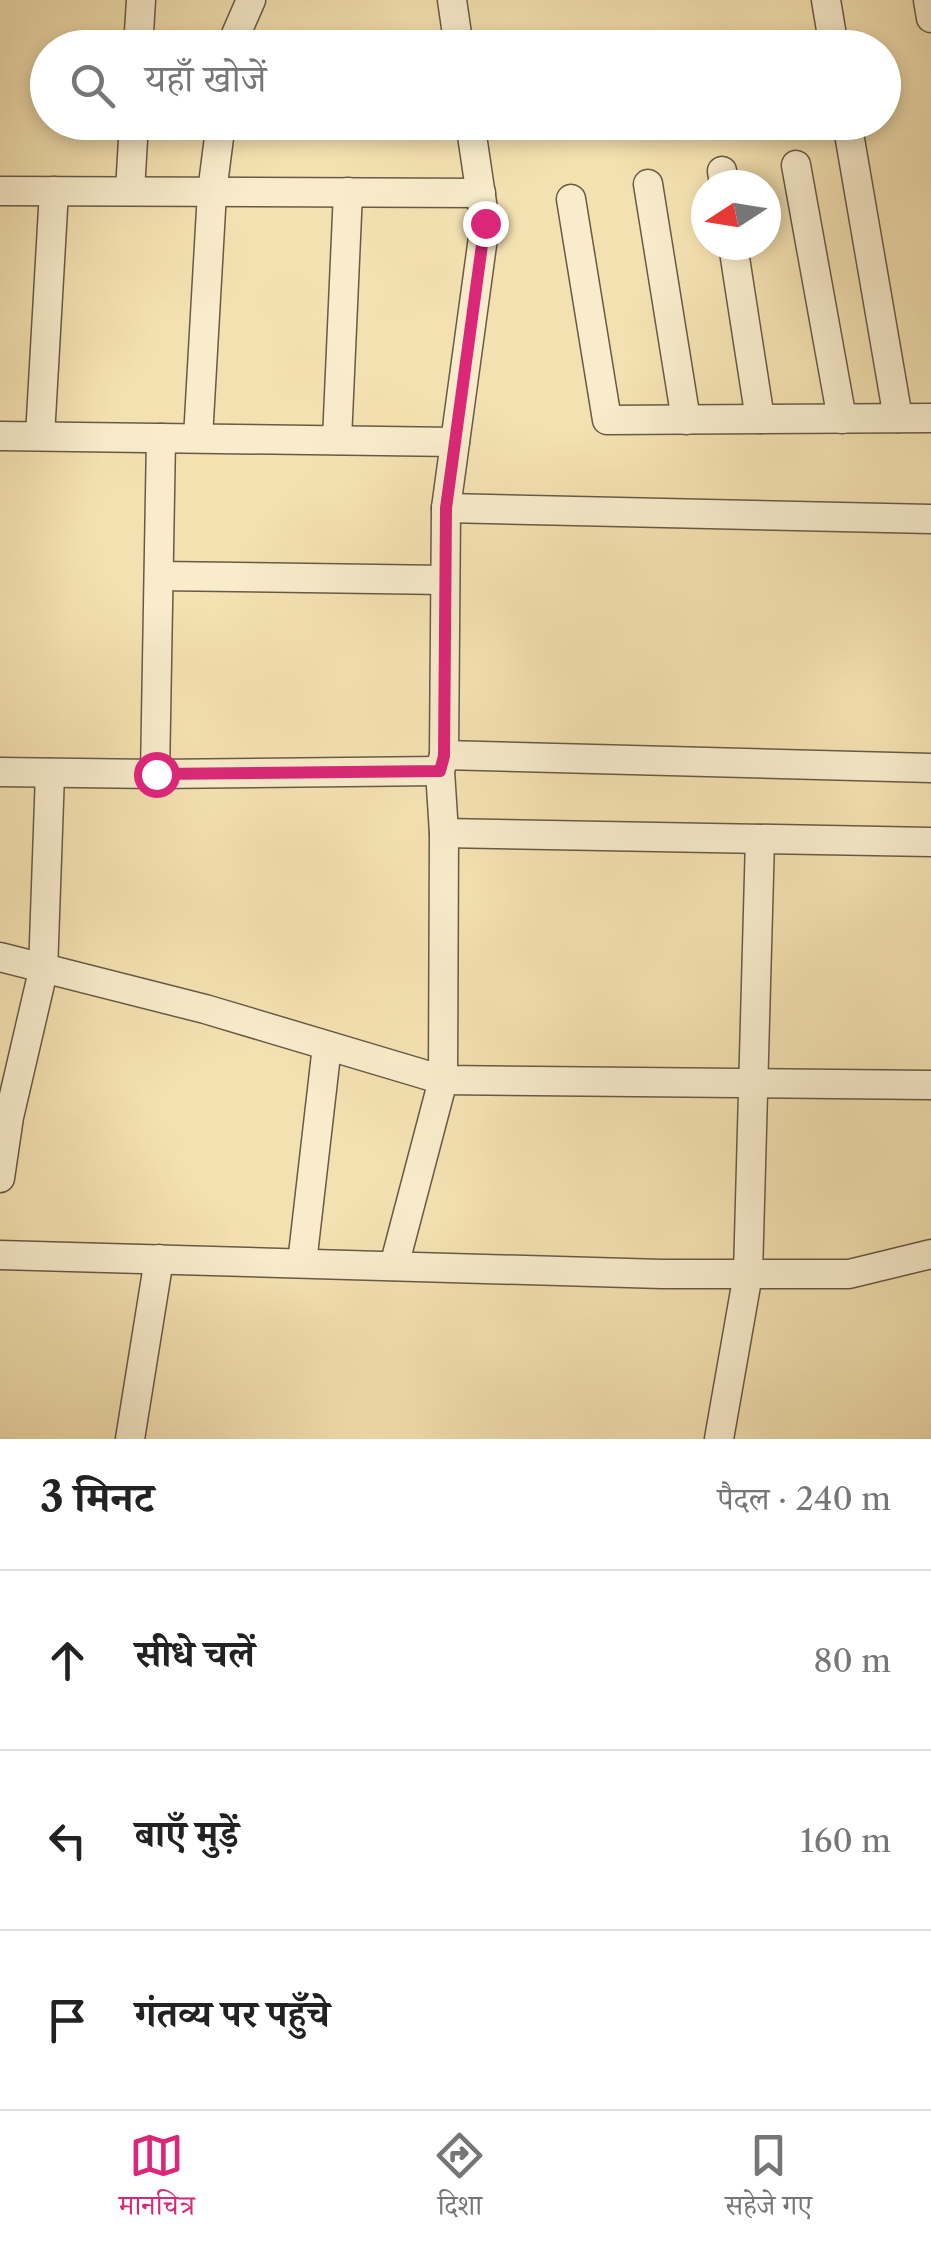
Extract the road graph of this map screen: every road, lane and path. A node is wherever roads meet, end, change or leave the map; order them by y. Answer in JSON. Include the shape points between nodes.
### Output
{"nodes":[{"id":1,"x":141,"y":0,"type":"edge"},
{"id":2,"x":251,"y":0,"type":"edge"},
{"id":3,"x":452,"y":0,"type":"edge"},
{"id":4,"x":826,"y":0,"type":"edge"},
{"id":5,"x":928,"y":0,"type":"edge"},
{"id":6,"x":931,"y":18,"type":"edge"},
{"id":7,"x":139,"y":30,"type":"edge"},
{"id":8,"x":238,"y":30,"type":"edge"},
{"id":9,"x":457,"y":30,"type":"edge"},
{"id":10,"x":831,"y":30,"type":"edge"},
{"id":11,"x":133,"y":140,"type":"edge"},
{"id":12,"x":218,"y":140,"type":"edge"},
{"id":13,"x":473,"y":140,"type":"edge"},
{"id":14,"x":850,"y":140,"type":"edge"},
{"id":15,"x":796,"y":166,"type":"dead end"},
{"id":16,"x":648,"y":184,"type":"dead end"},
{"id":17,"x":0,"y":191,"type":"edge"},
{"id":18,"x":54,"y":191,"type":"junction"},
{"id":19,"x":130,"y":192,"type":"junction"},
{"id":20,"x":212,"y":192,"type":"junction"},
{"id":21,"x":348,"y":192,"type":"junction"},
{"id":22,"x":481,"y":193,"type":"junction"},
{"id":23,"x":571,"y":199,"type":"dead end"},
{"id":24,"x":736,"y":260,"type":"edge"},
{"id":25,"x":898,"y":418,"type":"junction"},
{"id":26,"x":931,"y":418,"type":"edge"},
{"id":27,"x":842,"y":419,"type":"junction"},
{"id":28,"x":686,"y":420,"type":"junction"},
{"id":29,"x":760,"y":420,"type":"junction"},
{"id":30,"x":0,"y":436,"type":"edge"},
{"id":31,"x":40,"y":436,"type":"junction"},
{"id":32,"x":161,"y":438,"type":"junction"},
{"id":33,"x":198,"y":438,"type":"junction"},
{"id":34,"x":337,"y":440,"type":"junction"},
{"id":35,"x":455,"y":442,"type":"junction"},
{"id":36,"x":446,"y":508,"type":"junction"},
{"id":37,"x":931,"y":518,"type":"edge"},
{"id":38,"x":159,"y":576,"type":"junction"},
{"id":39,"x":445,"y":580,"type":"junction"},
{"id":40,"x":442,"y":763,"type":"junction"},
{"id":41,"x":931,"y":768,"type":"edge"},
{"id":42,"x":0,"y":772,"type":"edge"},
{"id":43,"x":50,"y":773,"type":"junction"},
{"id":44,"x":156,"y":774,"type":"junction"},
{"id":45,"x":444,"y":833,"type":"junction"},
{"id":46,"x":760,"y":839,"type":"junction"},
{"id":47,"x":931,"y":842,"type":"edge"},
{"id":48,"x":0,"y":958,"type":"edge"},
{"id":49,"x":43,"y":971,"type":"junction"},
{"id":50,"x":327,"y":1046,"type":"junction"},
{"id":51,"x":443,"y":1080,"type":"junction"},
{"id":52,"x":753,"y":1083,"type":"junction"},
{"id":53,"x":931,"y":1085,"type":"edge"},
{"id":54,"x":0,"y":1178,"type":"edge"},
{"id":55,"x":0,"y":1254,"type":"edge"},
{"id":56,"x":931,"y":1254,"type":"edge"},
{"id":57,"x":159,"y":1259,"type":"junction"},
{"id":58,"x":302,"y":1263,"type":"junction"},
{"id":59,"x":394,"y":1266,"type":"junction"},
{"id":60,"x":748,"y":1274,"type":"junction"},
{"id":61,"x":130,"y":1439,"type":"edge"},
{"id":62,"x":719,"y":1439,"type":"edge"}],
"edges":[{"from":1,"to":7,"type":"street"},
{"from":2,"to":8,"type":"street"},
{"from":3,"to":9,"type":"street"},
{"from":4,"to":10,"type":"street"},
{"from":5,"to":6,"type":"street"},
{"from":11,"to":19,"type":"street"},
{"from":12,"to":20,"type":"street"},
{"from":13,"to":22,"type":"street"},
{"from":14,"to":25,"type":"street"},
{"from":15,"to":27,"type":"street"},
{"from":16,"to":28,"type":"street"},
{"from":17,"to":18,"type":"street"},
{"from":18,"to":19,"type":"street"},
{"from":18,"to":31,"type":"street"},
{"from":19,"to":20,"type":"street"},
{"from":20,"to":21,"type":"street"},
{"from":20,"to":33,"type":"street"},
{"from":21,"to":22,"type":"street"},
{"from":21,"to":34,"type":"street"},
{"from":22,"to":35,"type":"street","via":[[485,223]]},
{"from":23,"to":28,"type":"street","via":[[608,420]]},
{"from":24,"to":29,"type":"street"},
{"from":25,"to":26,"type":"street"},
{"from":25,"to":27,"type":"street"},
{"from":27,"to":29,"type":"street"},
{"from":28,"to":29,"type":"street"},
{"from":30,"to":31,"type":"street"},
{"from":31,"to":32,"type":"street"},
{"from":32,"to":33,"type":"street"},
{"from":32,"to":38,"type":"street"},
{"from":33,"to":34,"type":"street"},
{"from":34,"to":35,"type":"street"},
{"from":35,"to":36,"type":"street"},
{"from":36,"to":37,"type":"street"},
{"from":36,"to":39,"type":"street"},
{"from":38,"to":39,"type":"street"},
{"from":38,"to":44,"type":"street"},
{"from":39,"to":40,"type":"street"},
{"from":40,"to":41,"type":"street"},
{"from":40,"to":44,"type":"street"},
{"from":40,"to":45,"type":"street"},
{"from":42,"to":43,"type":"street"},
{"from":43,"to":44,"type":"street"},
{"from":43,"to":49,"type":"street"},
{"from":45,"to":46,"type":"street"},
{"from":45,"to":51,"type":"street"},
{"from":46,"to":47,"type":"street"},
{"from":46,"to":52,"type":"street"},
{"from":48,"to":49,"type":"street"},
{"from":49,"to":50,"type":"street"},
{"from":49,"to":54,"type":"street"},
{"from":50,"to":51,"type":"street"},
{"from":50,"to":58,"type":"street"},
{"from":51,"to":52,"type":"street"},
{"from":51,"to":59,"type":"street"},
{"from":52,"to":53,"type":"street"},
{"from":52,"to":60,"type":"street"},
{"from":55,"to":57,"type":"street"},
{"from":56,"to":60,"type":"street","via":[[849,1274]]},
{"from":57,"to":58,"type":"street"},
{"from":57,"to":61,"type":"street"},
{"from":58,"to":59,"type":"street"},
{"from":59,"to":60,"type":"street"},
{"from":60,"to":62,"type":"street"}]}
